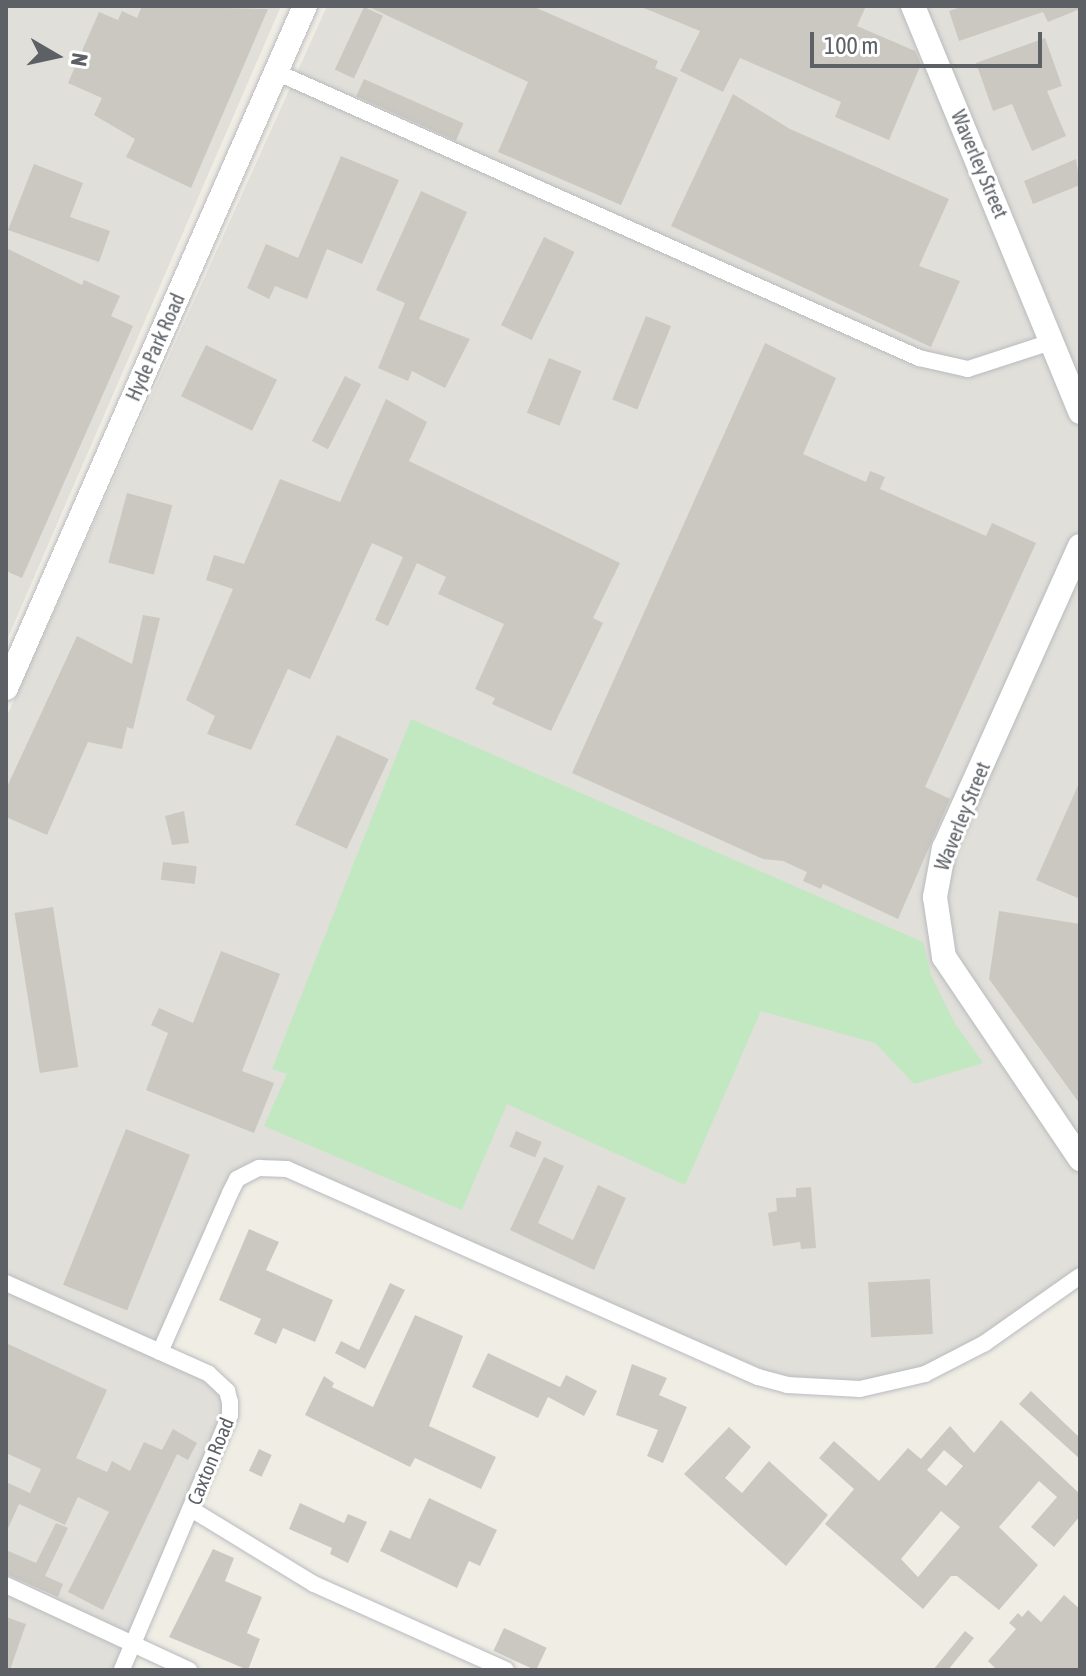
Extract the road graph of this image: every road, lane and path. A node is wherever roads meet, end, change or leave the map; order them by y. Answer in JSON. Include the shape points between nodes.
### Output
{"nodes":[{"id":1,"x":305,"y":6,"type":"edge"},
{"id":2,"x":913,"y":6,"type":"edge"},
{"id":3,"x":276,"y":72,"type":"junction"},
{"id":4,"x":1054,"y":341,"type":"junction"},
{"id":5,"x":1080,"y":412,"type":"edge"},
{"id":6,"x":1080,"y":546,"type":"edge"},
{"id":7,"x":6,"y":688,"type":"edge"},
{"id":8,"x":1080,"y":1159,"type":"edge"},
{"id":9,"x":1080,"y":1276,"type":"edge"},
{"id":10,"x":6,"y":1283,"type":"edge"},
{"id":11,"x":160,"y":1352,"type":"junction"},
{"id":12,"x":191,"y":1509,"type":"junction"},
{"id":13,"x":6,"y":1585,"type":"edge"},
{"id":14,"x":133,"y":1645,"type":"junction"},
{"id":15,"x":122,"y":1670,"type":"edge"},
{"id":16,"x":189,"y":1670,"type":"edge"},
{"id":17,"x":506,"y":1670,"type":"edge"}],
"edges":[{"from":1,"to":3,"type":"street","name":"Hyde Park Road"},
{"from":2,"to":4,"type":"street","name":"Waverley Street"},
{"from":3,"to":4,"type":"street","via":[[919,358],[968,369]]},
{"from":3,"to":7,"type":"street","name":"Hyde Park Road"},
{"from":4,"to":5,"type":"street","name":"Waverley Street"},
{"from":6,"to":8,"type":"street","name":"Waverley Street","via":[[944,848],[935,897],[944,957]]},
{"from":9,"to":11,"type":"street","via":[[985,1343],[925,1374],[860,1389],[787,1385],[758,1377],[287,1169],[259,1168],[237,1179]]},
{"from":10,"to":11,"type":"street","name":"Caxton Road"},
{"from":11,"to":12,"type":"street","name":"Caxton Road","via":[[218,1380],[230,1402],[230,1415]]},
{"from":12,"to":14,"type":"street","name":"Caxton Road"},
{"from":12,"to":17,"type":"street","via":[[314,1584]]},
{"from":13,"to":14,"type":"street"},
{"from":14,"to":15,"type":"street","name":"Caxton Road"},
{"from":14,"to":16,"type":"street"}]}
